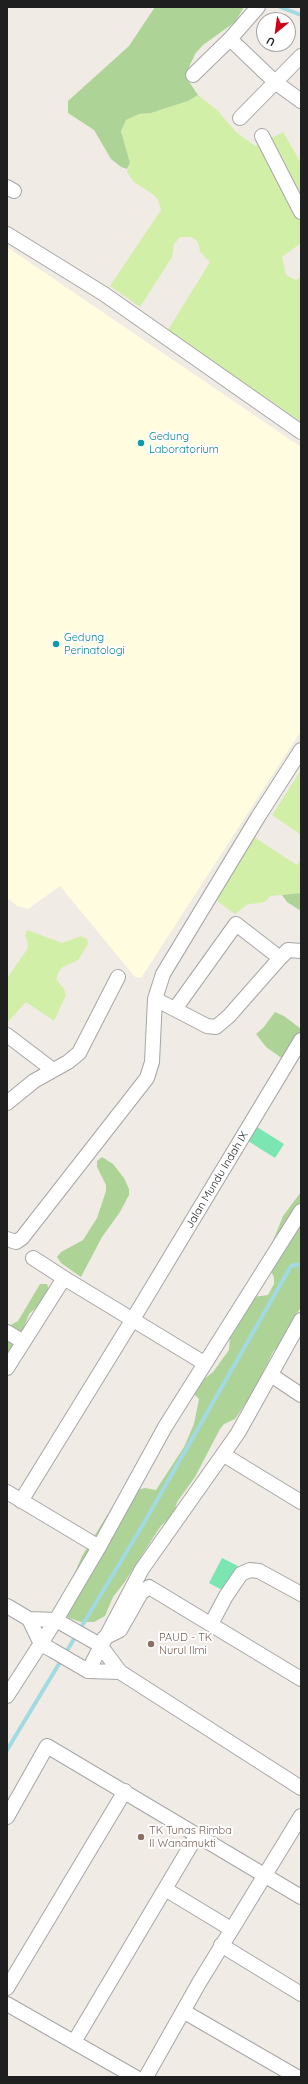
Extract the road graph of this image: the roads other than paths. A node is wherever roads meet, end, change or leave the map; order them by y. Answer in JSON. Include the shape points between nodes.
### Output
{"nodes":[{"id":1,"x":258,"y":7,"type":"edge"},
{"id":2,"x":235,"y":44,"type":"junction"},
{"id":3,"x":301,"y":56,"type":"edge"},
{"id":4,"x":193,"y":75,"type":"dead end"},
{"id":5,"x":275,"y":82,"type":"junction"},
{"id":6,"x":301,"y":101,"type":"edge"},
{"id":7,"x":240,"y":118,"type":"dead end"},
{"id":8,"x":262,"y":136,"type":"dead end"},
{"id":9,"x":301,"y":212,"type":"edge"},
{"id":10,"x":7,"y":234,"type":"edge"},
{"id":11,"x":301,"y":432,"type":"edge"},
{"id":12,"x":301,"y":750,"type":"edge"},
{"id":13,"x":301,"y":951,"type":"edge"},
{"id":14,"x":280,"y":958,"type":"junction"},
{"id":15,"x":118,"y":977,"type":"dead end"},
{"id":16,"x":155,"y":999,"type":"junction"},
{"id":17,"x":175,"y":1009,"type":"junction"},
{"id":18,"x":7,"y":1035,"type":"edge"},
{"id":19,"x":301,"y":1040,"type":"edge"},
{"id":20,"x":53,"y":1070,"type":"junction"},
{"id":21,"x":7,"y":1103,"type":"edge"},
{"id":22,"x":301,"y":1211,"type":"edge"},
{"id":23,"x":7,"y":1239,"type":"edge"},
{"id":24,"x":32,"y":1258,"type":"dead end"},
{"id":25,"x":64,"y":1278,"type":"junction"},
{"id":26,"x":134,"y":1319,"type":"junction"},
{"id":27,"x":301,"y":1320,"type":"edge"},
{"id":28,"x":7,"y":1332,"type":"edge"},
{"id":29,"x":22,"y":1342,"type":"junction"},
{"id":30,"x":204,"y":1363,"type":"junction"},
{"id":31,"x":7,"y":1368,"type":"edge"},
{"id":32,"x":271,"y":1375,"type":"junction"},
{"id":33,"x":301,"y":1395,"type":"edge"},
{"id":34,"x":224,"y":1455,"type":"junction"},
{"id":35,"x":7,"y":1492,"type":"edge"},
{"id":36,"x":21,"y":1501,"type":"junction"},
{"id":37,"x":301,"y":1502,"type":"edge"},
{"id":38,"x":99,"y":1547,"type":"junction"},
{"id":39,"x":301,"y":1594,"type":"edge"},
{"id":40,"x":7,"y":1606,"type":"edge"},
{"id":41,"x":29,"y":1619,"type":"junction"},
{"id":42,"x":60,"y":1623,"type":"junction"},
{"id":43,"x":211,"y":1624,"type":"junction"},
{"id":44,"x":99,"y":1641,"type":"junction"},
{"id":45,"x":47,"y":1647,"type":"junction"},
{"id":46,"x":84,"y":1668,"type":"junction"},
{"id":47,"x":120,"y":1672,"type":"junction"},
{"id":48,"x":301,"y":1678,"type":"edge"},
{"id":49,"x":7,"y":1696,"type":"edge"},
{"id":50,"x":301,"y":1788,"type":"edge"},
{"id":51,"x":125,"y":1791,"type":"junction"},
{"id":52,"x":301,"y":1816,"type":"edge"},
{"id":53,"x":7,"y":1817,"type":"edge"},
{"id":54,"x":198,"y":1835,"type":"junction"},
{"id":55,"x":264,"y":1874,"type":"junction"},
{"id":56,"x":165,"y":1889,"type":"junction"},
{"id":57,"x":301,"y":1897,"type":"edge"},
{"id":58,"x":231,"y":1929,"type":"junction"},
{"id":59,"x":221,"y":1945,"type":"junction"},
{"id":60,"x":7,"y":1988,"type":"edge"},
{"id":61,"x":301,"y":1994,"type":"edge"},
{"id":62,"x":7,"y":2004,"type":"edge"},
{"id":63,"x":183,"y":2011,"type":"junction"},
{"id":64,"x":74,"y":2042,"type":"junction"},
{"id":65,"x":134,"y":2077,"type":"edge"},
{"id":66,"x":146,"y":2077,"type":"edge"},
{"id":67,"x":297,"y":2077,"type":"edge"}],
"edges":[{"from":1,"to":2,"type":"street"},
{"from":2,"to":4,"type":"street"},
{"from":2,"to":5,"type":"street"},
{"from":3,"to":5,"type":"street"},
{"from":5,"to":6,"type":"street"},
{"from":5,"to":7,"type":"street"},
{"from":8,"to":9,"type":"street"},
{"from":10,"to":11,"type":"street","via":[[104,294]]},
{"from":12,"to":16,"type":"street","via":[[166,967]]},
{"from":13,"to":14,"type":"street","via":[[288,950]]},
{"from":14,"to":17,"type":"street","via":[[229,1016],[216,1027],[206,1026]]},
{"from":14,"to":17,"type":"street","via":[[236,924]]},
{"from":15,"to":20,"type":"street","via":[[79,1053]]},
{"from":16,"to":17,"type":"street"},
{"from":16,"to":23,"type":"street","via":[[152,1062],[147,1078],[22,1238],[16,1242]]},
{"from":18,"to":20,"type":"street"},
{"from":19,"to":26,"type":"street","name":"Jalan Mundu Indah IX"},
{"from":20,"to":21,"type":"street","via":[[34,1081]]},
{"from":22,"to":30,"type":"street"},
{"from":24,"to":25,"type":"street"},
{"from":25,"to":26,"type":"street"},
{"from":25,"to":29,"type":"street"},
{"from":26,"to":30,"type":"street"},
{"from":26,"to":36,"type":"street","name":"Jalan Mundu Indah IX"},
{"from":27,"to":32,"type":"street"},
{"from":28,"to":29,"type":"street"},
{"from":29,"to":31,"type":"street"},
{"from":30,"to":38,"type":"street","via":[[165,1427]]},
{"from":32,"to":33,"type":"street"},
{"from":32,"to":34,"type":"street"},
{"from":34,"to":37,"type":"street"},
{"from":34,"to":44,"type":"street","via":[[142,1569]]},
{"from":35,"to":36,"type":"street"},
{"from":36,"to":38,"type":"street"},
{"from":38,"to":42,"type":"street"},
{"from":39,"to":43,"type":"street","via":[[259,1571],[250,1570],[241,1574]]},
{"from":40,"to":41,"type":"street"},
{"from":41,"to":42,"type":"street"},
{"from":41,"to":45,"type":"street"},
{"from":42,"to":44,"type":"street"},
{"from":42,"to":45,"type":"street"},
{"from":43,"to":44,"type":"street","via":[[149,1588],[141,1593],[120,1630]]},
{"from":43,"to":48,"type":"street"},
{"from":44,"to":46,"type":"street"},
{"from":44,"to":47,"type":"street"},
{"from":45,"to":46,"type":"street"},
{"from":45,"to":49,"type":"street"},
{"from":46,"to":47,"type":"street"},
{"from":47,"to":50,"type":"street"},
{"from":51,"to":53,"type":"street","via":[[47,1746]]},
{"from":51,"to":54,"type":"street"},
{"from":51,"to":60,"type":"street"},
{"from":52,"to":55,"type":"street"},
{"from":54,"to":55,"type":"street"},
{"from":54,"to":56,"type":"street"},
{"from":55,"to":57,"type":"street"},
{"from":55,"to":58,"type":"street"},
{"from":56,"to":58,"type":"street"},
{"from":56,"to":64,"type":"street"},
{"from":58,"to":59,"type":"street"},
{"from":59,"to":61,"type":"street"},
{"from":59,"to":63,"type":"street"},
{"from":62,"to":64,"type":"street"},
{"from":63,"to":66,"type":"street"},
{"from":63,"to":67,"type":"street"},
{"from":64,"to":65,"type":"street"}]}
